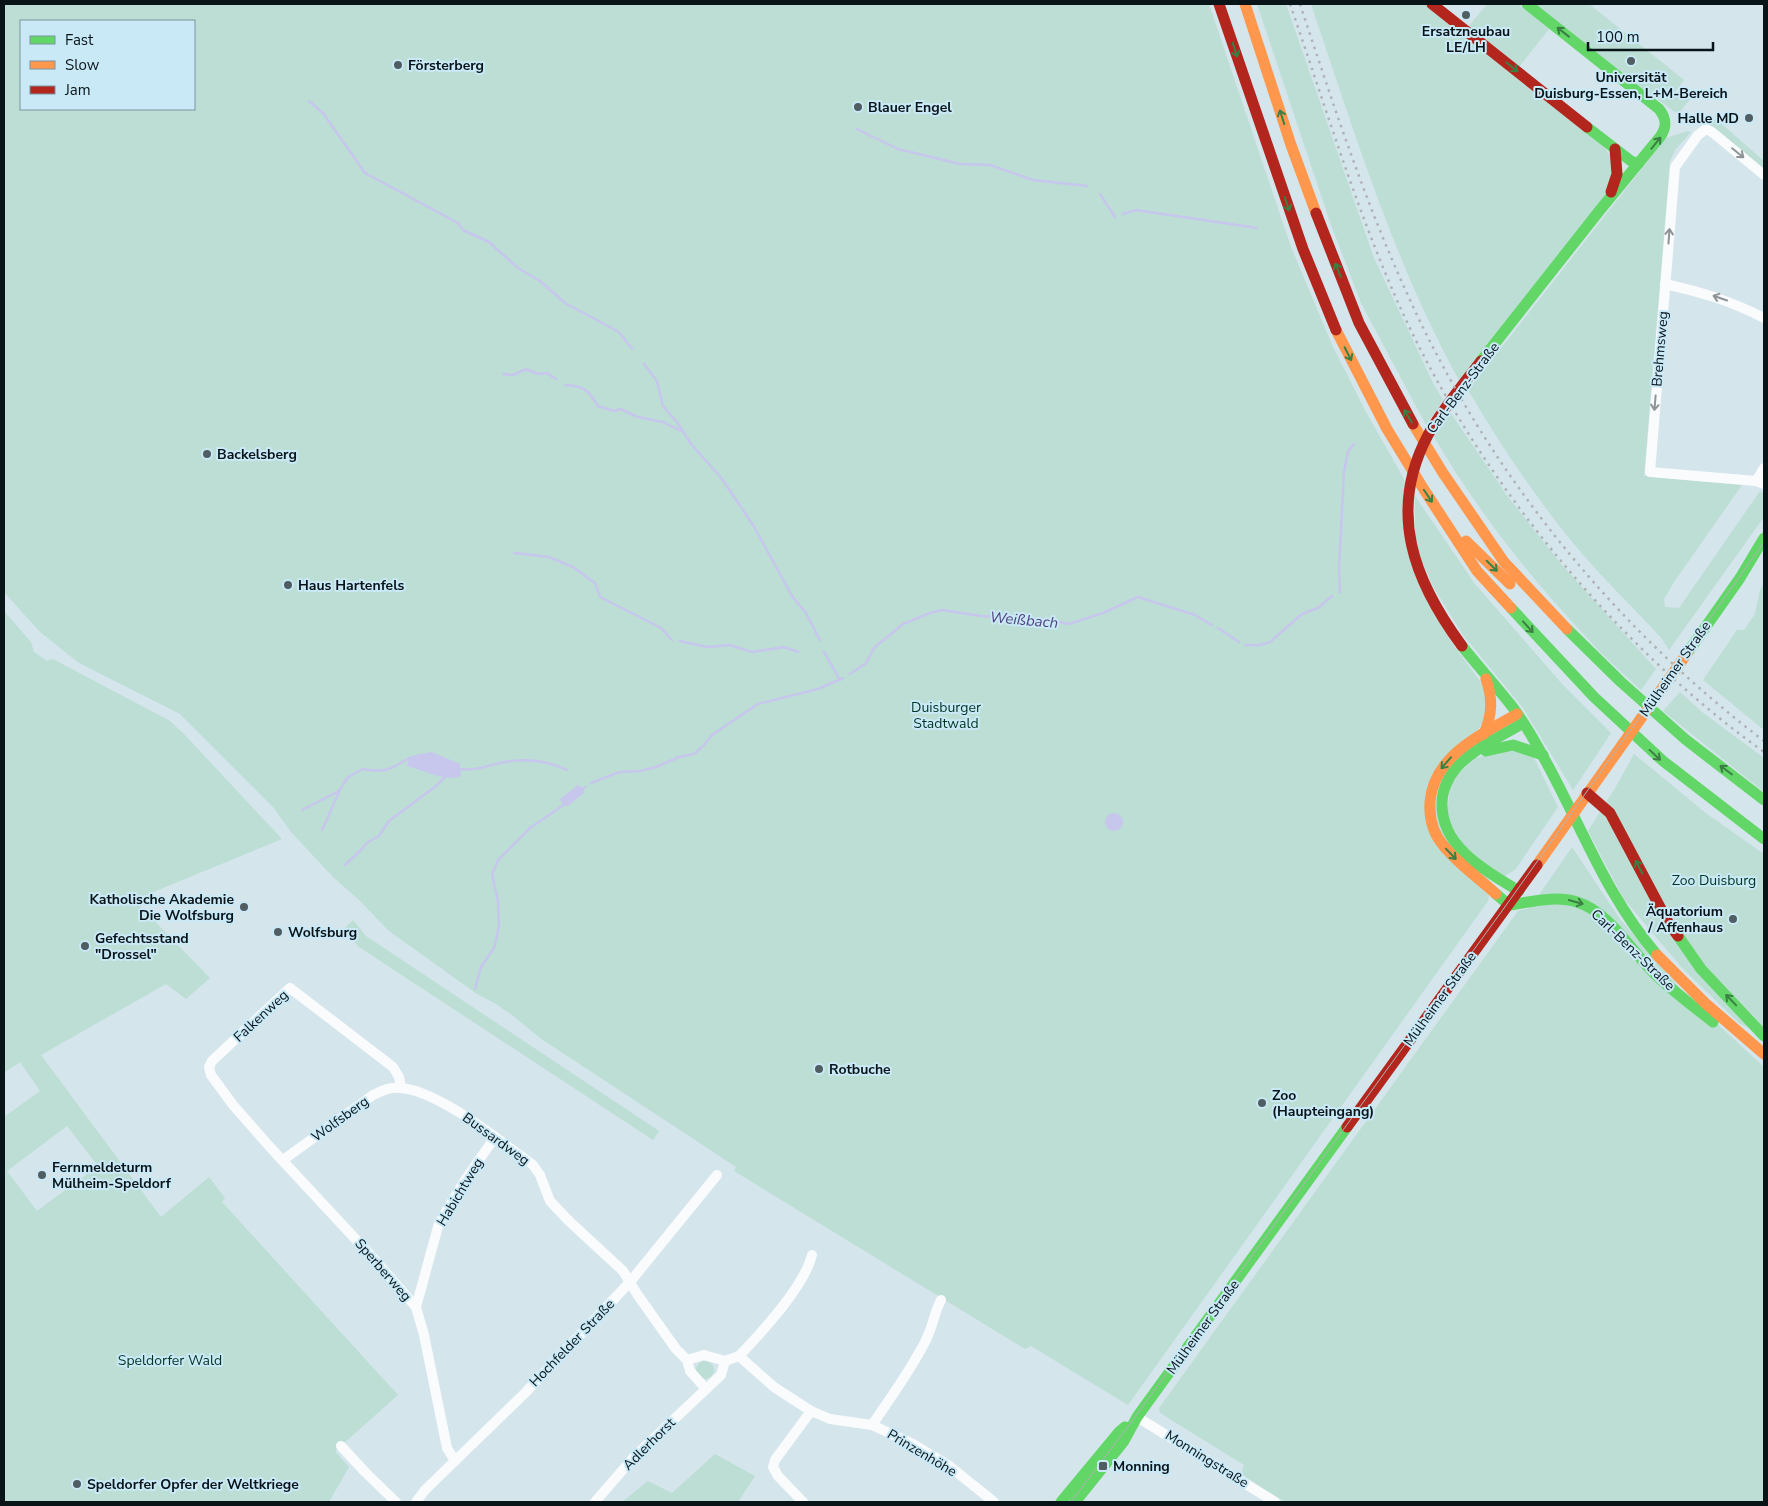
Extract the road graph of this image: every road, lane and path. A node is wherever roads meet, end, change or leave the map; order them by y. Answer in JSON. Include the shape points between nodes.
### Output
{"nodes":[{"id":1,"x":1220,"y":4,"type":"edge"},
{"id":2,"x":1245,"y":4,"type":"edge"},
{"id":3,"x":1432,"y":4,"type":"edge"},
{"id":4,"x":1527,"y":4,"type":"edge"},
{"id":5,"x":1615,"y":149,"type":"junction"},
{"id":6,"x":1638,"y":164,"type":"junction"},
{"id":7,"x":1764,"y":174,"type":"edge"},
{"id":8,"x":1600,"y":210,"type":"junction"},
{"id":9,"x":1665,"y":284,"type":"junction"},
{"id":10,"x":1764,"y":318,"type":"edge"},
{"id":11,"x":1764,"y":468,"type":"edge"},
{"id":12,"x":1760,"y":482,"type":"edge"},
{"id":13,"x":1444,"y":520,"type":"junction"},
{"id":14,"x":1764,"y":538,"type":"edge"},
{"id":15,"x":1764,"y":552,"type":"edge"},
{"id":16,"x":1740,"y":578,"type":"junction"},
{"id":17,"x":1485,"y":675,"type":"junction"},
{"id":18,"x":1520,"y":718,"type":"junction"},
{"id":19,"x":1484,"y":734,"type":"junction"},
{"id":20,"x":1473,"y":754,"type":"junction"},
{"id":21,"x":1543,"y":755,"type":"junction"},
{"id":22,"x":1585,"y":797,"type":"junction"},
{"id":23,"x":1764,"y":800,"type":"edge"},
{"id":24,"x":1764,"y":810,"type":"edge"},
{"id":25,"x":1764,"y":839,"type":"edge"},
{"id":26,"x":1519,"y":891,"type":"junction"},
{"id":27,"x":1509,"y":905,"type":"junction"},
{"id":28,"x":1764,"y":1036,"type":"edge"},
{"id":29,"x":1764,"y":1055,"type":"edge"},
{"id":30,"x":401,"y":1088,"type":"junction"},
{"id":31,"x":494,"y":1137,"type":"junction"},
{"id":32,"x":282,"y":1160,"type":"junction"},
{"id":33,"x":717,"y":1175,"type":"dead end"},
{"id":34,"x":812,"y":1255,"type":"dead end"},
{"id":35,"x":630,"y":1282,"type":"junction"},
{"id":36,"x":941,"y":1300,"type":"dead end"},
{"id":37,"x":416,"y":1307,"type":"junction"},
{"id":38,"x":739,"y":1356,"type":"junction"},
{"id":39,"x":687,"y":1360,"type":"junction"},
{"id":40,"x":725,"y":1361,"type":"junction"},
{"id":41,"x":706,"y":1389,"type":"junction"},
{"id":42,"x":811,"y":1412,"type":"junction"},
{"id":43,"x":1137,"y":1417,"type":"junction"},
{"id":44,"x":872,"y":1424,"type":"junction"},
{"id":45,"x":341,"y":1446,"type":"dead end"},
{"id":46,"x":455,"y":1461,"type":"junction"},
{"id":47,"x":396,"y":1502,"type":"edge"},
{"id":48,"x":416,"y":1502,"type":"edge"},
{"id":49,"x":595,"y":1502,"type":"edge"},
{"id":50,"x":803,"y":1502,"type":"edge"},
{"id":51,"x":994,"y":1502,"type":"edge"},
{"id":52,"x":1061,"y":1502,"type":"edge"},
{"id":53,"x":1076,"y":1502,"type":"edge"},
{"id":54,"x":1276,"y":1502,"type":"edge"}],
"edges":[{"from":1,"to":13,"type":"main road","one_way":true,"via":[[1303,249],[1339,336],[1387,429]]},
{"from":23,"to":2,"type":"main road","one_way":true,"via":[[1685,739],[1553,615],[1504,562],[1443,473],[1406,413],[1359,323],[1304,179]]},
{"from":3,"to":5,"type":"main road","one_way":true},
{"from":6,"to":4,"type":"main road","name":"Carl-Benz-Straße","one_way":true,"via":[[1662,134],[1666,123],[1664,115]]},
{"from":5,"to":6,"type":"main road"},
{"from":5,"to":8,"type":"main road","name":"Carl-Benz-Straße","via":[[1616,179]]},
{"from":6,"to":8,"type":"main road","name":"Carl-Benz-Straße"},
{"from":9,"to":7,"type":"street","name":"Brehmsweg","one_way":true,"via":[[1675,167],[1699,133],[1712,132]]},
{"from":8,"to":17,"type":"main road","name":"Carl-Benz-Straße","via":[[1447,405],[1422,444],[1412,475],[1407,521],[1411,545],[1425,584],[1458,641]]},
{"from":10,"to":9,"type":"street","one_way":true,"via":[[1738,304]]},
{"from":9,"to":12,"type":"street","name":"Brehmsweg","one_way":true,"via":[[1650,472]]},
{"from":11,"to":12,"type":"street"},
{"from":13,"to":24,"type":"main road","one_way":true,"via":[[1615,689],[1710,771]]},
{"from":13,"to":25,"type":"main road","one_way":true,"via":[[1477,571],[1594,697],[1662,761]]},
{"from":14,"to":16,"type":"main road","name":"Mülheimer Straße"},
{"from":15,"to":16,"type":"main road","name":"Mülheimer Straße"},
{"from":16,"to":22,"type":"main road","name":"Mülheimer Straße"},
{"from":17,"to":18,"type":"main road","name":"Carl-Benz-Straße"},
{"from":17,"to":19,"type":"main road","via":[[1492,709]]},
{"from":18,"to":19,"type":"main road"},
{"from":18,"to":20,"type":"main road"},
{"from":18,"to":21,"type":"main road","name":"Carl-Benz-Straße"},
{"from":19,"to":27,"type":"main road","one_way":true,"via":[[1457,752],[1444,766],[1435,780],[1430,811],[1434,830],[1449,853]]},
{"from":20,"to":21,"type":"main road","via":[[1513,746]]},
{"from":20,"to":26,"type":"main road","via":[[1455,769],[1446,784],[1441,803],[1445,826],[1462,851]]},
{"from":21,"to":29,"type":"main road","name":"Carl-Benz-Straße","via":[[1592,856],[1619,904],[1642,936],[1683,982]]},
{"from":22,"to":26,"type":"main road","name":"Mülheimer Straße"},
{"from":28,"to":22,"type":"main road","one_way":true,"via":[[1701,969],[1669,924],[1610,813]]},
{"from":26,"to":27,"type":"main road","name":"Mülheimer Straße"},
{"from":27,"to":29,"type":"main road","name":"Carl-Benz-Straße","one_way":true,"via":[[1569,900],[1592,909],[1652,971],[1720,1028]]},
{"from":27,"to":43,"type":"main road","name":"Mülheimer Straße"},
{"from":30,"to":31,"type":"street","name":"Bussardweg","via":[[438,1100]]},
{"from":30,"to":32,"type":"street","name":"Wolfsberg","via":[[389,1088],[373,1095]]},
{"from":30,"to":32,"type":"street","name":"Falkenweg","via":[[393,1067],[290,988],[209,1067],[233,1106]]},
{"from":31,"to":35,"type":"street","name":"Bussardweg","via":[[533,1165],[550,1201],[623,1271]]},
{"from":31,"to":37,"type":"street","name":"Habichtweg","via":[[440,1223]]},
{"from":32,"to":37,"type":"street","name":"Sperberweg"},
{"from":33,"to":35,"type":"street","name":"Hochfelder Straße"},
{"from":34,"to":38,"type":"street","via":[[809,1268],[785,1303]]},
{"from":35,"to":39,"type":"street"},
{"from":35,"to":46,"type":"street","name":"Hochfelder Straße"},
{"from":36,"to":44,"type":"street","name":"Prinzenhöhe","via":[[926,1340]]},
{"from":37,"to":46,"type":"street","name":"Sperberweg","via":[[447,1448]]},
{"from":38,"to":40,"type":"street"},
{"from":38,"to":42,"type":"street","name":"Prinzenhöhe","via":[[774,1387]]},
{"from":39,"to":40,"type":"street","via":[[704,1355]]},
{"from":39,"to":41,"type":"street","via":[[690,1370]]},
{"from":40,"to":41,"type":"street","via":[[720,1375]]},
{"from":41,"to":49,"type":"street","name":"Adlerhorst","via":[[633,1458]]},
{"from":42,"to":44,"type":"street","name":"Prinzenhöhe","via":[[830,1419]]},
{"from":42,"to":50,"type":"street","via":[[773,1467]]},
{"from":43,"to":52,"type":"main road","via":[[1119,1432]]},
{"from":43,"to":53,"type":"main road","via":[[1124,1441]]},
{"from":43,"to":54,"type":"street","name":"Monningstraße"},
{"from":44,"to":51,"type":"street","name":"Prinzenhöhe","via":[[948,1465]]},
{"from":45,"to":47,"type":"street"},
{"from":46,"to":48,"type":"street","name":"Hochfelder Straße"}]}
